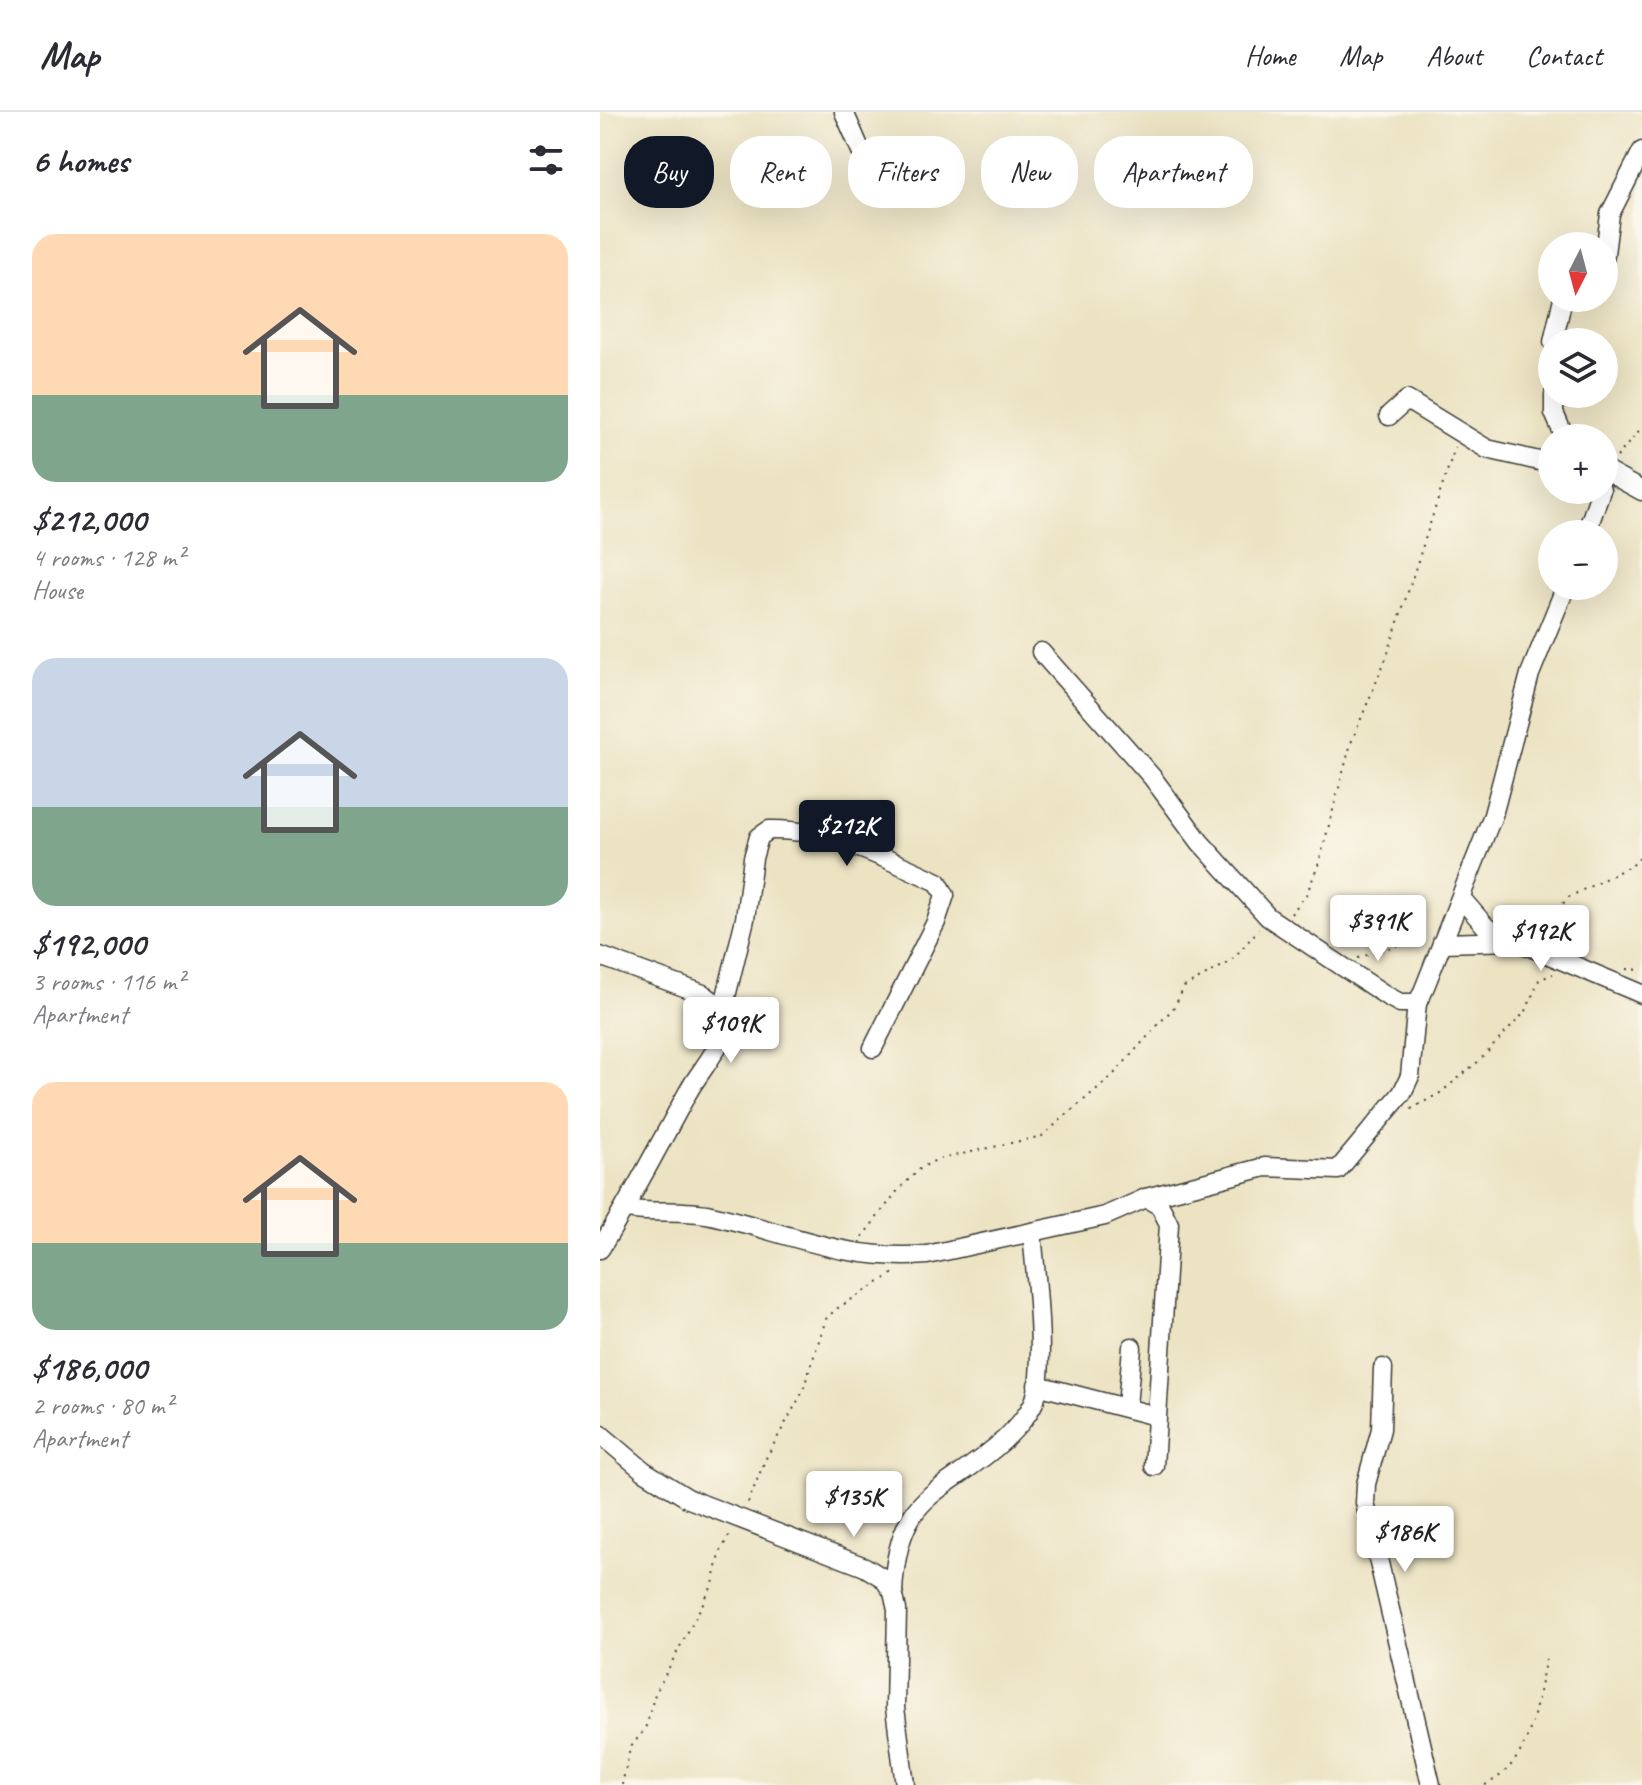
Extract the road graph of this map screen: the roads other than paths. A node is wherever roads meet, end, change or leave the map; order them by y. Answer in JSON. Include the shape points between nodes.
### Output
{"nodes":[{"id":1,"x":844,"y":112,"type":"edge"},
{"id":2,"x":854,"y":136,"type":"edge"},
{"id":3,"x":1642,"y":151,"type":"edge"},
{"id":4,"x":1608,"y":232,"type":"edge"},
{"id":5,"x":1389,"y":416,"type":"dead end"},
{"id":6,"x":1538,"y":461,"type":"edge"},
{"id":7,"x":1618,"y":480,"type":"edge"},
{"id":8,"x":1642,"y":491,"type":"edge"},
{"id":9,"x":1560,"y":600,"type":"edge"},
{"id":10,"x":1041,"y":652,"type":"dead end"},
{"id":11,"x":1461,"y":898,"type":"junction"},
{"id":12,"x":1511,"y":940,"type":"junction"},
{"id":13,"x":1442,"y":943,"type":"junction"},
{"id":14,"x":600,"y":956,"type":"edge"},
{"id":15,"x":1642,"y":994,"type":"edge"},
{"id":16,"x":1417,"y":1003,"type":"junction"},
{"id":17,"x":723,"y":1009,"type":"junction"},
{"id":18,"x":873,"y":1048,"type":"dead end"},
{"id":19,"x":1146,"y":1198,"type":"junction"},
{"id":20,"x":625,"y":1209,"type":"junction"},
{"id":21,"x":1032,"y":1232,"type":"junction"},
{"id":22,"x":600,"y":1249,"type":"edge"},
{"id":23,"x":1132,"y":1347,"type":"dead end"},
{"id":24,"x":1383,"y":1368,"type":"dead end"},
{"id":25,"x":1037,"y":1385,"type":"junction"},
{"id":26,"x":1127,"y":1407,"type":"junction"},
{"id":27,"x":1156,"y":1416,"type":"junction"},
{"id":28,"x":600,"y":1434,"type":"edge"},
{"id":29,"x":1154,"y":1466,"type":"dead end"},
{"id":30,"x":893,"y":1592,"type":"junction"},
{"id":31,"x":905,"y":1785,"type":"edge"},
{"id":32,"x":1431,"y":1785,"type":"edge"}],
"edges":[{"from":1,"to":2,"type":"street"},
{"from":3,"to":4,"type":"street","via":[[1610,214]]},
{"from":5,"to":6,"type":"street","via":[[1407,400],[1487,449]]},
{"from":7,"to":8,"type":"street"},
{"from":9,"to":11,"type":"street","via":[[1530,674],[1502,788]]},
{"from":10,"to":16,"type":"street","via":[[1268,917],[1387,996]]},
{"from":11,"to":12,"type":"street","via":[[1486,927]]},
{"from":11,"to":13,"type":"street"},
{"from":12,"to":13,"type":"street"},
{"from":12,"to":15,"type":"street"},
{"from":13,"to":16,"type":"street"},
{"from":14,"to":17,"type":"street","via":[[703,994]]},
{"from":16,"to":19,"type":"street","via":[[1410,1076],[1338,1170],[1265,1167]]},
{"from":17,"to":18,"type":"street","via":[[759,837],[769,830],[813,835],[938,882],[945,895]]},
{"from":17,"to":20,"type":"street","via":[[722,1037]]},
{"from":19,"to":21,"type":"street","via":[[1105,1216]]},
{"from":19,"to":27,"type":"street","via":[[1160,1206],[1169,1224]]},
{"from":20,"to":21,"type":"street","via":[[710,1215],[853,1252],[916,1256]]},
{"from":20,"to":22,"type":"street"},
{"from":21,"to":25,"type":"street"},
{"from":23,"to":26,"type":"street"},
{"from":24,"to":32,"type":"street","via":[[1381,1429],[1365,1503]]},
{"from":25,"to":26,"type":"street"},
{"from":25,"to":30,"type":"street","via":[[1021,1424],[916,1506],[898,1547]]},
{"from":26,"to":27,"type":"street"},
{"from":27,"to":29,"type":"street"},
{"from":28,"to":30,"type":"street","via":[[678,1492],[739,1521],[865,1567]]},
{"from":30,"to":31,"type":"street","via":[[895,1708]]}]}
